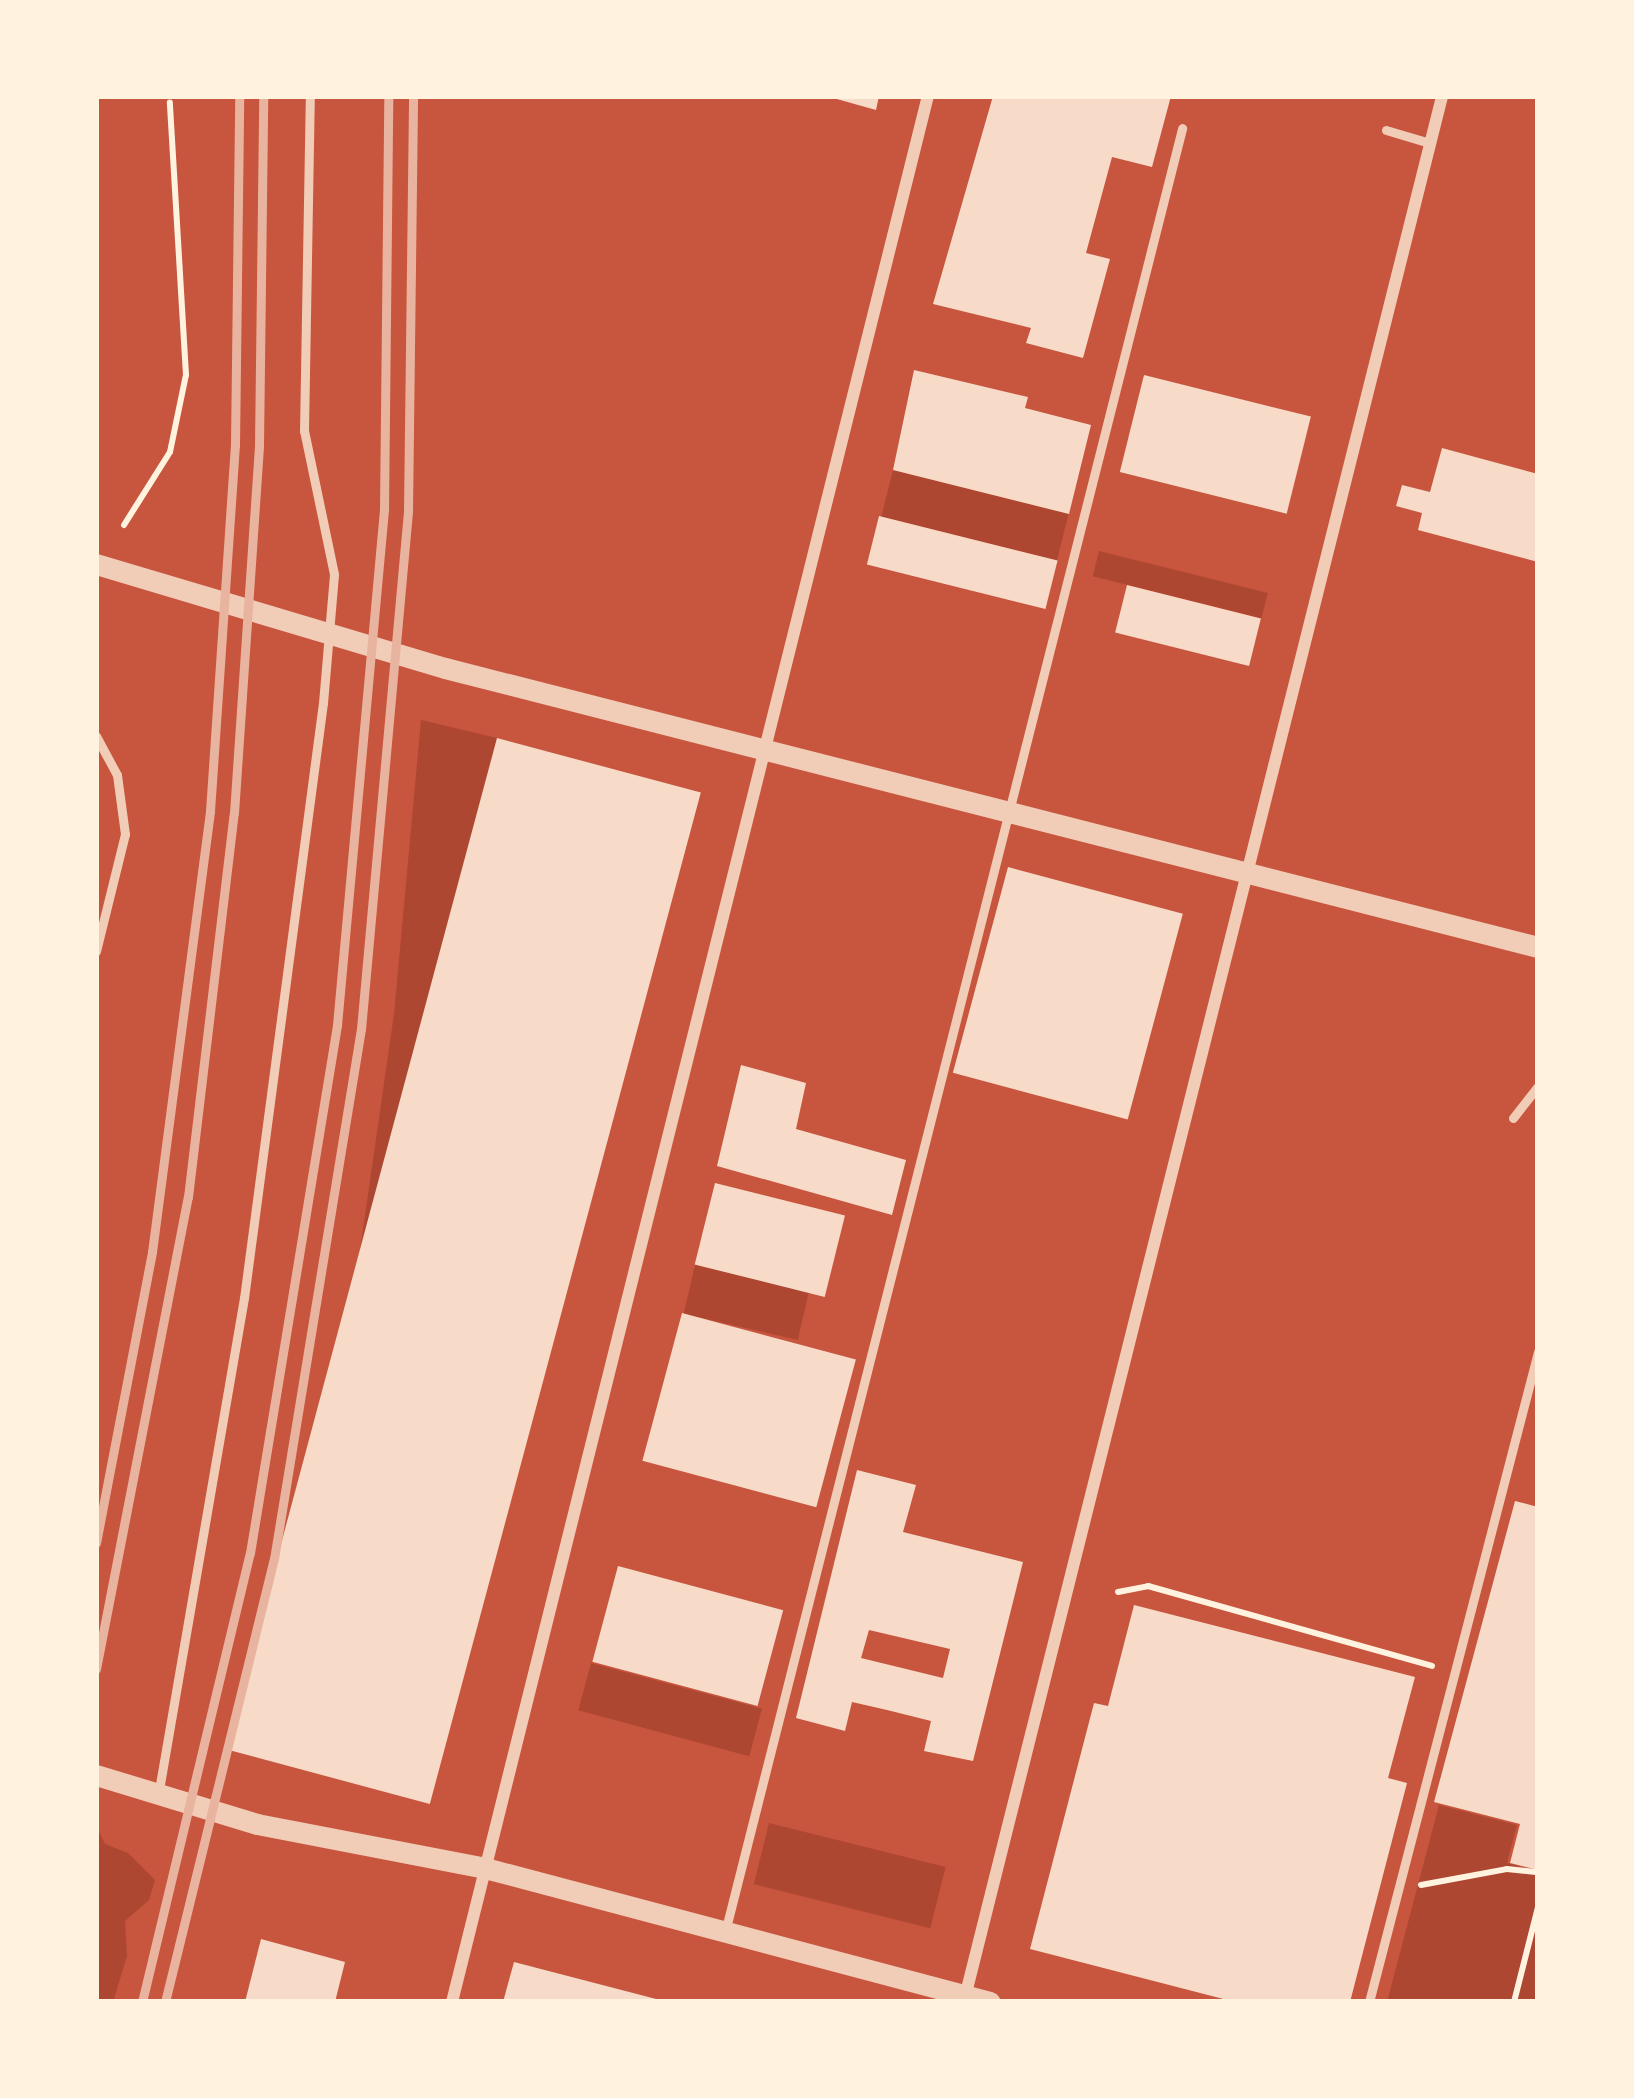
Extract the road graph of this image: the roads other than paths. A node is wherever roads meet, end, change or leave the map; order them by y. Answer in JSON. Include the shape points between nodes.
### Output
{"nodes":[{"id":1,"x":310,"y":96,"type":"edge"},
{"id":2,"x":928,"y":96,"type":"edge"},
{"id":3,"x":1442,"y":96,"type":"edge"},
{"id":4,"x":1182,"y":128,"type":"dead end"},
{"id":5,"x":1386,"y":130,"type":"dead end"},
{"id":6,"x":1430,"y":143,"type":"junction"},
{"id":7,"x":96,"y":564,"type":"edge"},
{"id":8,"x":96,"y":736,"type":"edge"},
{"id":9,"x":765,"y":747,"type":"junction"},
{"id":10,"x":1007,"y":810,"type":"junction"},
{"id":11,"x":1248,"y":872,"type":"junction"},
{"id":12,"x":1538,"y":947,"type":"edge"},
{"id":13,"x":96,"y":951,"type":"edge"},
{"id":14,"x":1538,"y":1086,"type":"edge"},
{"id":15,"x":1513,"y":1118,"type":"dead end"},
{"id":16,"x":1538,"y":1352,"type":"edge"},
{"id":17,"x":96,"y":1775,"type":"edge"},
{"id":18,"x":157,"y":1796,"type":"junction"},
{"id":19,"x":485,"y":1868,"type":"junction"},
{"id":20,"x":725,"y":1932,"type":"junction"},
{"id":21,"x":965,"y":1999,"type":"edge"},
{"id":22,"x":452,"y":2002,"type":"edge"},
{"id":23,"x":990,"y":2002,"type":"edge"},
{"id":24,"x":1369,"y":2002,"type":"edge"}],
"edges":[{"from":1,"to":18,"type":"lane","via":[[304,431],[334,574],[323,703],[244,1298]]},
{"from":2,"to":9,"type":"street"},
{"from":3,"to":6,"type":"street"},
{"from":4,"to":10,"type":"lane"},
{"from":5,"to":6,"type":"lane"},
{"from":6,"to":11,"type":"street"},
{"from":7,"to":9,"type":"street","via":[[445,668]]},
{"from":8,"to":13,"type":"lane","via":[[117,775],[125,834]]},
{"from":9,"to":10,"type":"street"},
{"from":9,"to":19,"type":"street"},
{"from":10,"to":11,"type":"street"},
{"from":10,"to":20,"type":"lane"},
{"from":11,"to":12,"type":"street"},
{"from":11,"to":21,"type":"street"},
{"from":14,"to":15,"type":"lane"},
{"from":16,"to":24,"type":"lane"},
{"from":17,"to":18,"type":"street"},
{"from":18,"to":19,"type":"street"},
{"from":19,"to":20,"type":"street"},
{"from":19,"to":22,"type":"street"},
{"from":20,"to":21,"type":"street"},
{"from":21,"to":23,"type":"street"}]}
